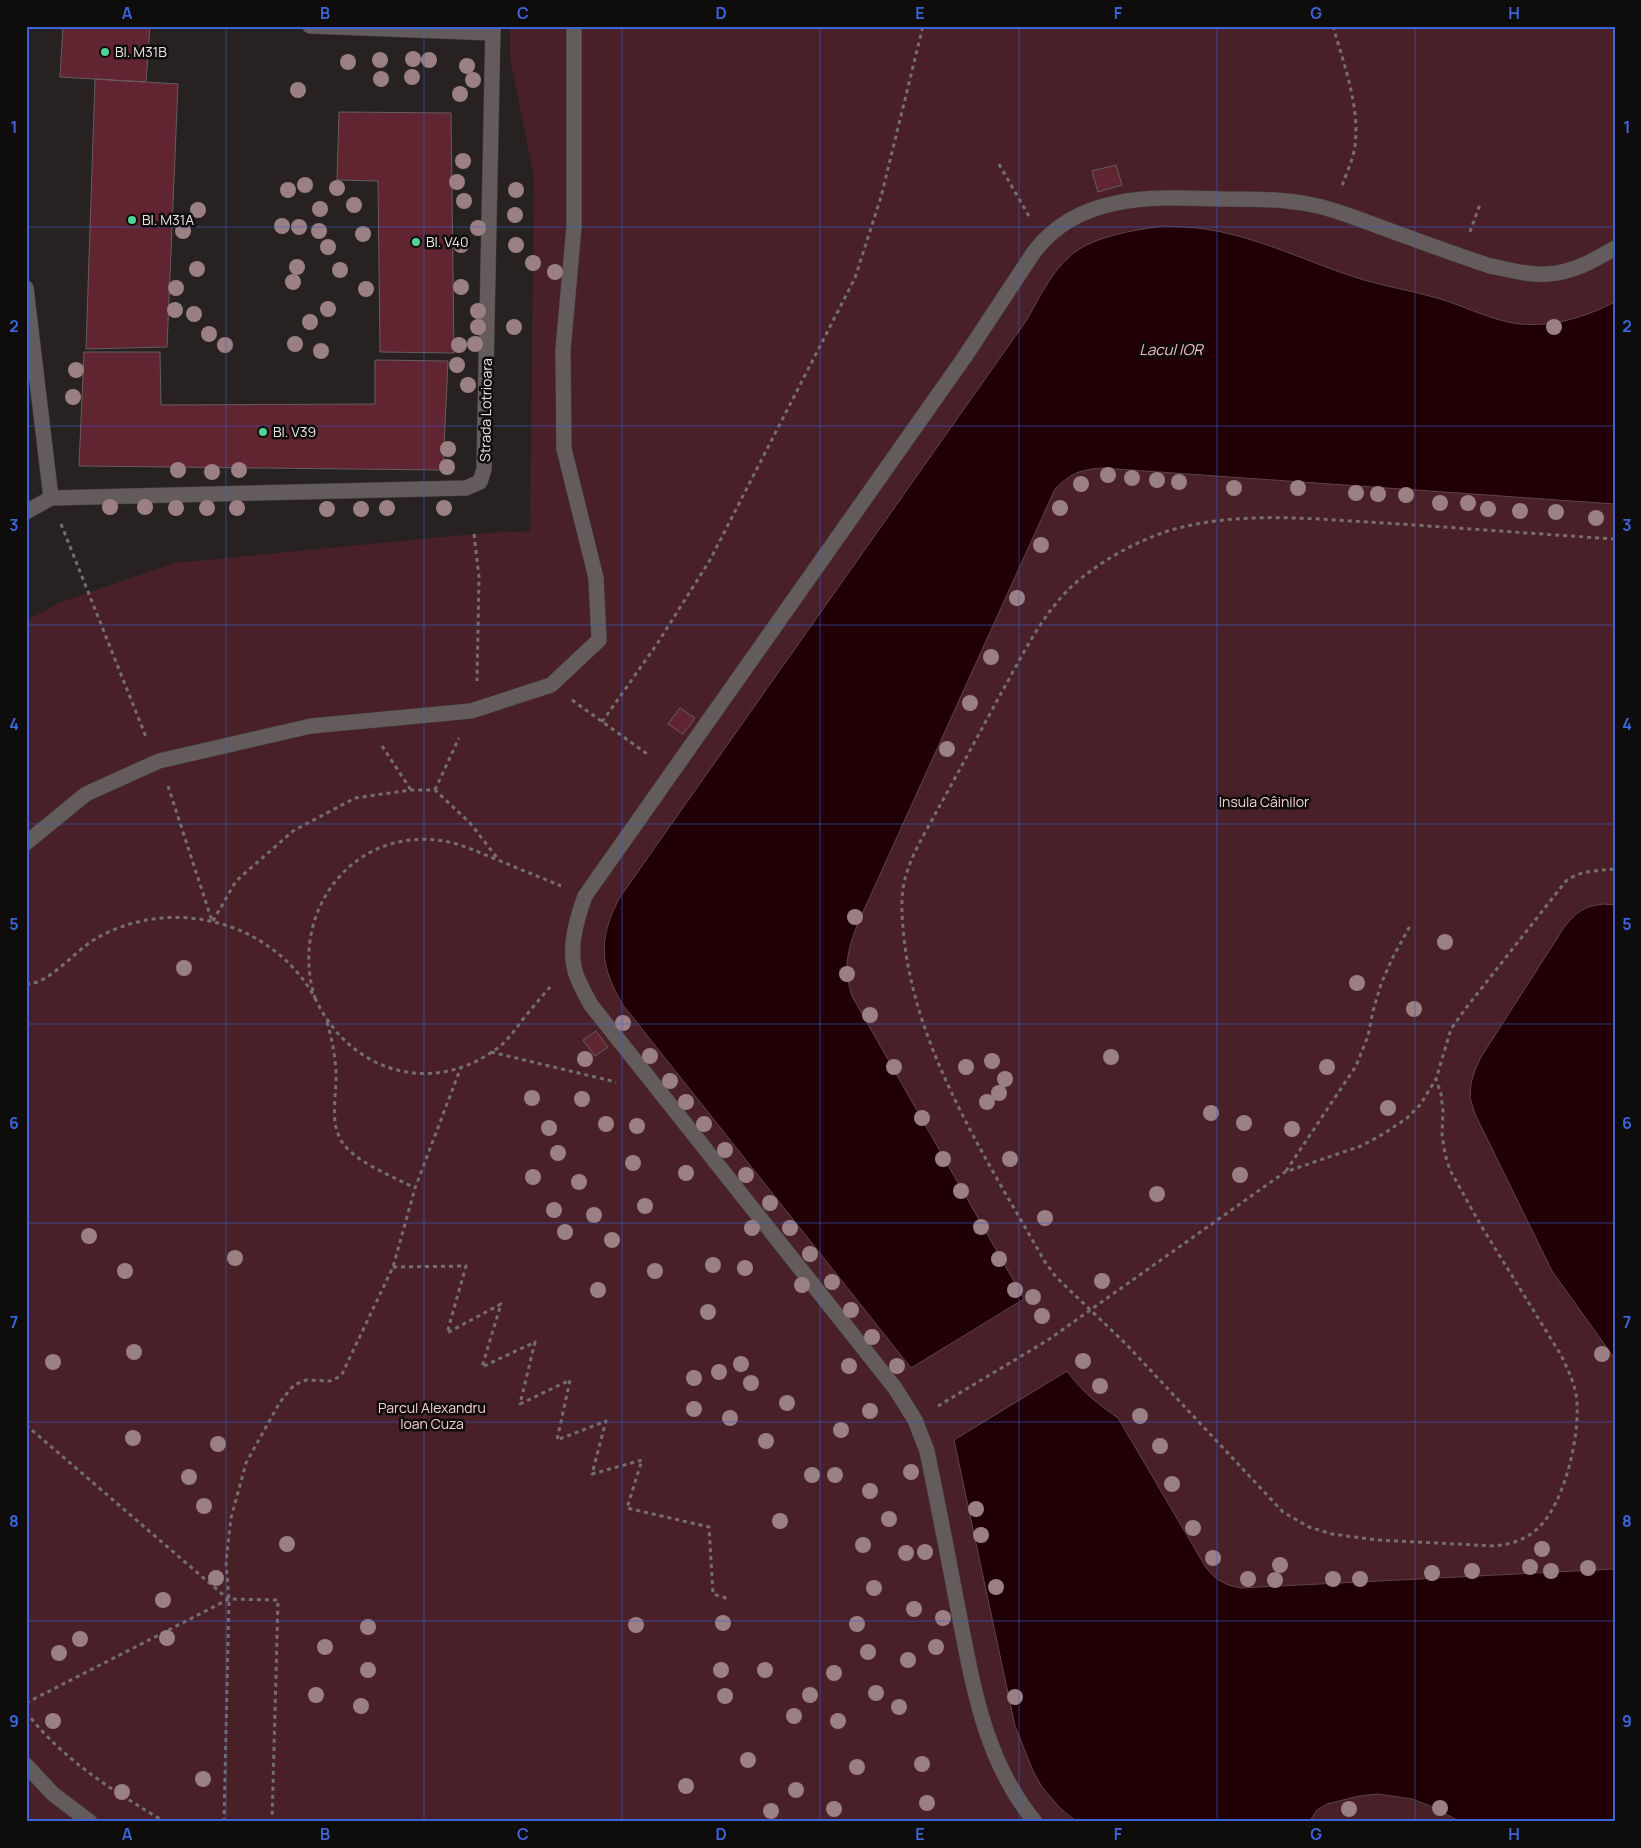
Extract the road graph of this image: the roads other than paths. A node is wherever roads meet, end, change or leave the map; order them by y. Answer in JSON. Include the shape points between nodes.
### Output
{"nodes":[{"id":1,"x":310,"y":26,"type":"edge"},
{"id":2,"x":574,"y":26,"type":"edge"},
{"id":3,"x":493,"y":30,"type":"edge"},
{"id":4,"x":1615,"y":248,"type":"edge"},
{"id":5,"x":26,"y":288,"type":"edge"},
{"id":6,"x":51,"y":498,"type":"junction"},
{"id":7,"x":26,"y":512,"type":"edge"},
{"id":8,"x":26,"y":844,"type":"edge"},
{"id":9,"x":26,"y":1765,"type":"edge"},
{"id":10,"x":90,"y":1822,"type":"edge"},
{"id":11,"x":1035,"y":1822,"type":"edge"}],
"edges":[{"from":1,"to":3,"type":"street"},
{"from":2,"to":8,"type":"street","via":[[574,227],[563,350],[564,449],[596,578],[599,640],[551,685],[471,711],[312,726],[159,760],[86,794]]},
{"from":3,"to":6,"type":"street","name":"Strada Lotrioara","via":[[484,469],[480,482],[466,488]]},
{"from":4,"to":11,"type":"street","via":[[1571,270],[1545,274],[1515,271],[1482,263],[1333,210],[1268,200],[1133,199],[1090,210],[1056,228],[1042,240],[964,358],[585,896],[576,920],[573,938],[576,975],[591,1005],[895,1388],[915,1420],[927,1451],[975,1699],[1006,1780]]},
{"from":5,"to":6,"type":"street"},
{"from":6,"to":7,"type":"street","name":"Strada Lotrioara"},
{"from":9,"to":10,"type":"street","via":[[53,1794]]}]}
